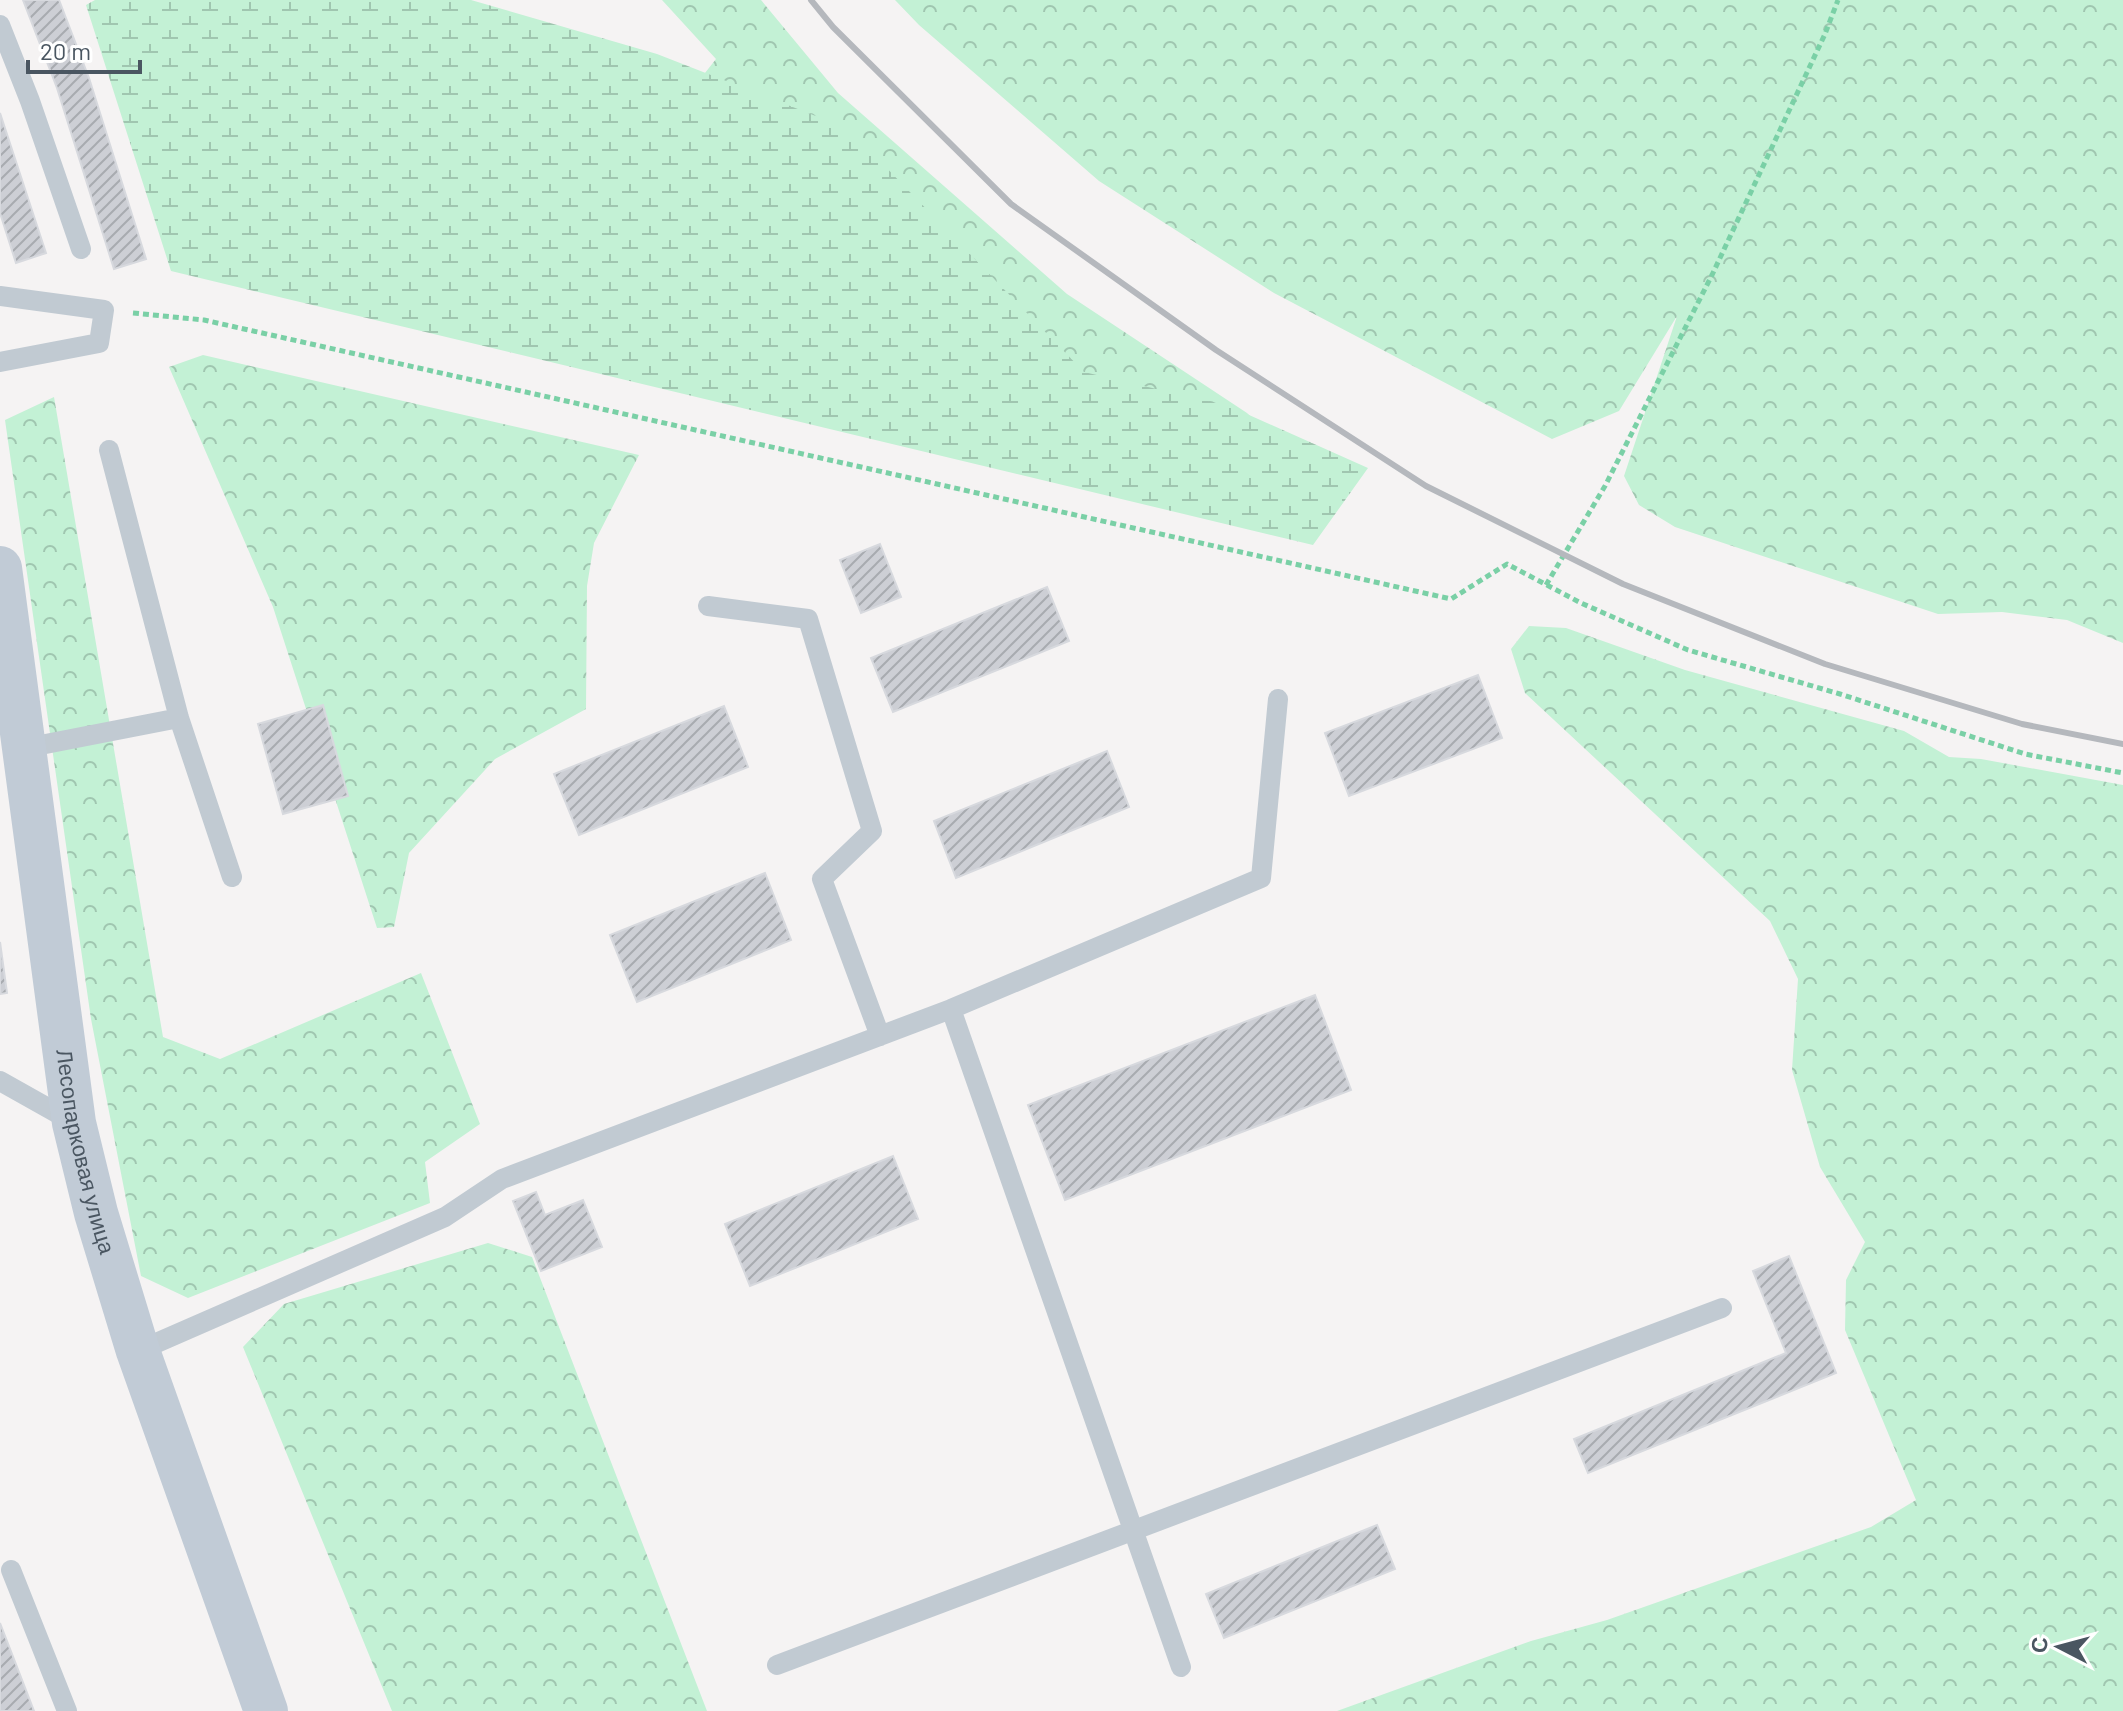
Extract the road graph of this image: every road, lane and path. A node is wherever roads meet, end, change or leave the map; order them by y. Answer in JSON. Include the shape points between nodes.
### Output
{"nodes":[{"id":1,"x":1838,"y":0,"type":"edge"},
{"id":2,"x":0,"y":25,"type":"edge"},
{"id":3,"x":81,"y":249,"type":"dead end"},
{"id":4,"x":0,"y":296,"type":"edge"},
{"id":5,"x":104,"y":310,"type":"junction"},
{"id":6,"x":0,"y":362,"type":"edge"},
{"id":7,"x":109,"y":450,"type":"dead end"},
{"id":8,"x":0,"y":568,"type":"edge"},
{"id":9,"x":1546,"y":585,"type":"junction"},
{"id":10,"x":708,"y":606,"type":"dead end"},
{"id":11,"x":1278,"y":699,"type":"dead end"},
{"id":12,"x":179,"y":718,"type":"junction"},
{"id":13,"x":15,"y":726,"type":"edge"},
{"id":14,"x":2123,"y":773,"type":"edge"},
{"id":15,"x":232,"y":877,"type":"dead end"},
{"id":16,"x":951,"y":1009,"type":"junction"},
{"id":17,"x":880,"y":1036,"type":"junction"},
{"id":18,"x":0,"y":1081,"type":"edge"},
{"id":19,"x":74,"y":1123,"type":"junction"},
{"id":20,"x":1722,"y":1308,"type":"dead end"},
{"id":21,"x":138,"y":1351,"type":"junction"},
{"id":22,"x":1133,"y":1530,"type":"junction"},
{"id":23,"x":11,"y":1570,"type":"dead end"},
{"id":24,"x":777,"y":1665,"type":"dead end"},
{"id":25,"x":1181,"y":1667,"type":"dead end"},
{"id":26,"x":67,"y":1711,"type":"edge"},
{"id":27,"x":266,"y":1711,"type":"edge"}],
"edges":[{"from":1,"to":9,"type":"path","via":[[1712,275],[1605,486]]},
{"from":2,"to":3,"type":"lane"},
{"from":4,"to":5,"type":"lane"},
{"from":5,"to":6,"type":"lane","via":[[99,343]]},
{"from":5,"to":9,"type":"path","via":[[204,320],[1451,599],[1507,564]]},
{"from":7,"to":12,"type":"lane"},
{"from":8,"to":13,"type":"street","name":"Лесопарковая улица"},
{"from":9,"to":14,"type":"path","via":[[1688,650],[2025,754]]},
{"from":10,"to":17,"type":"lane","via":[[808,619],[872,831],[822,879]]},
{"from":11,"to":16,"type":"lane","via":[[1261,878]]},
{"from":12,"to":13,"type":"lane"},
{"from":12,"to":15,"type":"lane"},
{"from":13,"to":19,"type":"street","name":"Лесопарковая улица"},
{"from":16,"to":17,"type":"lane"},
{"from":16,"to":22,"type":"lane"},
{"from":17,"to":21,"type":"lane","via":[[502,1179],[445,1217]]},
{"from":18,"to":19,"type":"lane"},
{"from":19,"to":21,"type":"street","name":"Лесопарковая улица"},
{"from":20,"to":22,"type":"lane"},
{"from":21,"to":27,"type":"street","name":"Лесопарковая улица"},
{"from":22,"to":24,"type":"lane"},
{"from":22,"to":25,"type":"lane"},
{"from":23,"to":26,"type":"lane"}]}
